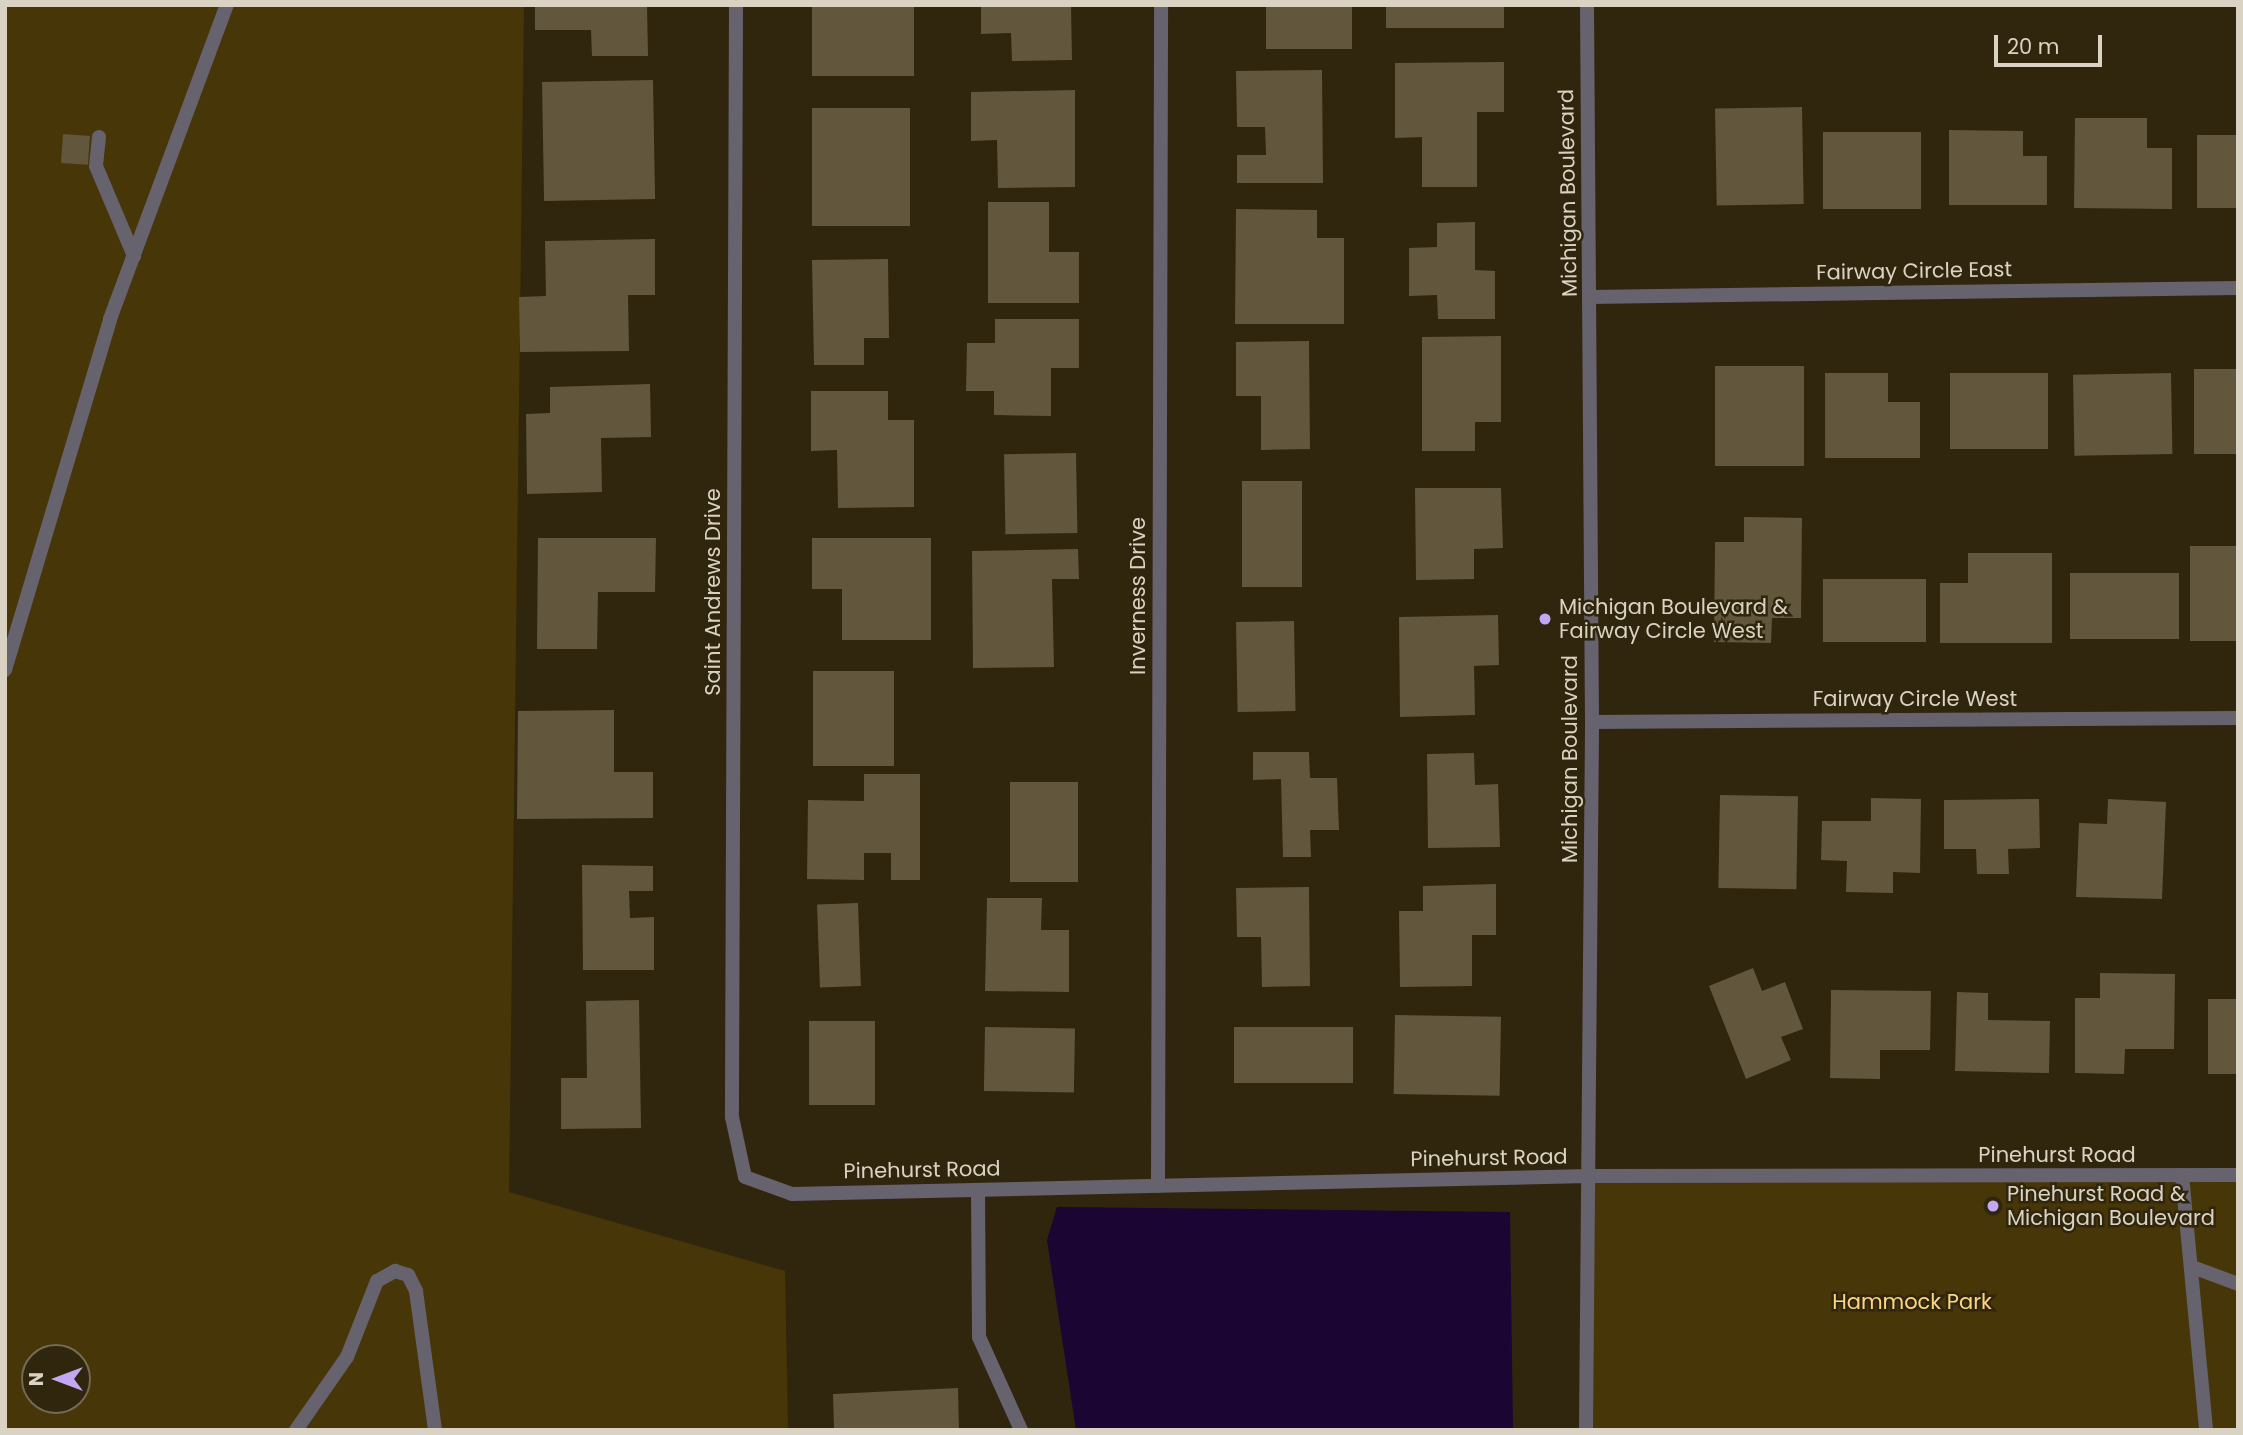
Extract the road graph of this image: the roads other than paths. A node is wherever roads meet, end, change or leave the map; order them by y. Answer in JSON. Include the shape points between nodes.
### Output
{"nodes":[{"id":1,"x":227,"y":5,"type":"edge"},
{"id":2,"x":736,"y":5,"type":"edge"},
{"id":3,"x":1161,"y":5,"type":"edge"},
{"id":4,"x":1587,"y":5,"type":"edge"},
{"id":5,"x":99,"y":137,"type":"dead end"},
{"id":6,"x":134,"y":256,"type":"junction"},
{"id":7,"x":2238,"y":288,"type":"edge"},
{"id":8,"x":1590,"y":297,"type":"junction"},
{"id":9,"x":5,"y":670,"type":"edge"},
{"id":10,"x":2238,"y":718,"type":"edge"},
{"id":11,"x":1592,"y":722,"type":"junction"},
{"id":12,"x":2182,"y":1175,"type":"junction"},
{"id":13,"x":2238,"y":1175,"type":"edge"},
{"id":14,"x":745,"y":1177,"type":"joint"},
{"id":15,"x":1589,"y":1177,"type":"junction"},
{"id":16,"x":1158,"y":1186,"type":"junction"},
{"id":17,"x":978,"y":1190,"type":"junction"},
{"id":18,"x":2195,"y":1268,"type":"junction"},
{"id":19,"x":2238,"y":1284,"type":"edge"},
{"id":20,"x":296,"y":1430,"type":"edge"},
{"id":21,"x":435,"y":1430,"type":"edge"},
{"id":22,"x":1021,"y":1430,"type":"edge"},
{"id":23,"x":1586,"y":1430,"type":"edge"},
{"id":24,"x":2206,"y":1430,"type":"edge"}],
"edges":[{"from":1,"to":6,"type":"street"},
{"from":2,"to":14,"type":"street","name":"Saint Andrews Drive","via":[[732,1116]]},
{"from":3,"to":16,"type":"street","name":"Inverness Drive"},
{"from":4,"to":8,"type":"street","name":"Michigan Boulevard"},
{"from":5,"to":6,"type":"street","via":[[96,166]]},
{"from":6,"to":9,"type":"street","via":[[75,428]]},
{"from":7,"to":8,"type":"street","name":"Fairway Circle East"},
{"from":8,"to":11,"type":"street","name":"Michigan Boulevard"},
{"from":10,"to":11,"type":"street","name":"Fairway Circle West"},
{"from":11,"to":15,"type":"street","name":"Michigan Boulevard"},
{"from":12,"to":13,"type":"street","name":"Pinehurst Road"},
{"from":12,"to":15,"type":"street","name":"Pinehurst Road"},
{"from":12,"to":18,"type":"street"},
{"from":14,"to":17,"type":"street","name":"Pinehurst Road","via":[[792,1194]]},
{"from":15,"to":16,"type":"street","name":"Pinehurst Road"},
{"from":15,"to":23,"type":"street","name":"Michigan Boulevard"},
{"from":16,"to":17,"type":"street","name":"Pinehurst Road"},
{"from":17,"to":22,"type":"street","via":[[979,1337]]},
{"from":18,"to":19,"type":"street"},
{"from":18,"to":24,"type":"street"},
{"from":20,"to":21,"type":"street","via":[[346,1357],[377,1281],[395,1271],[408,1275],[416,1292]]}]}
